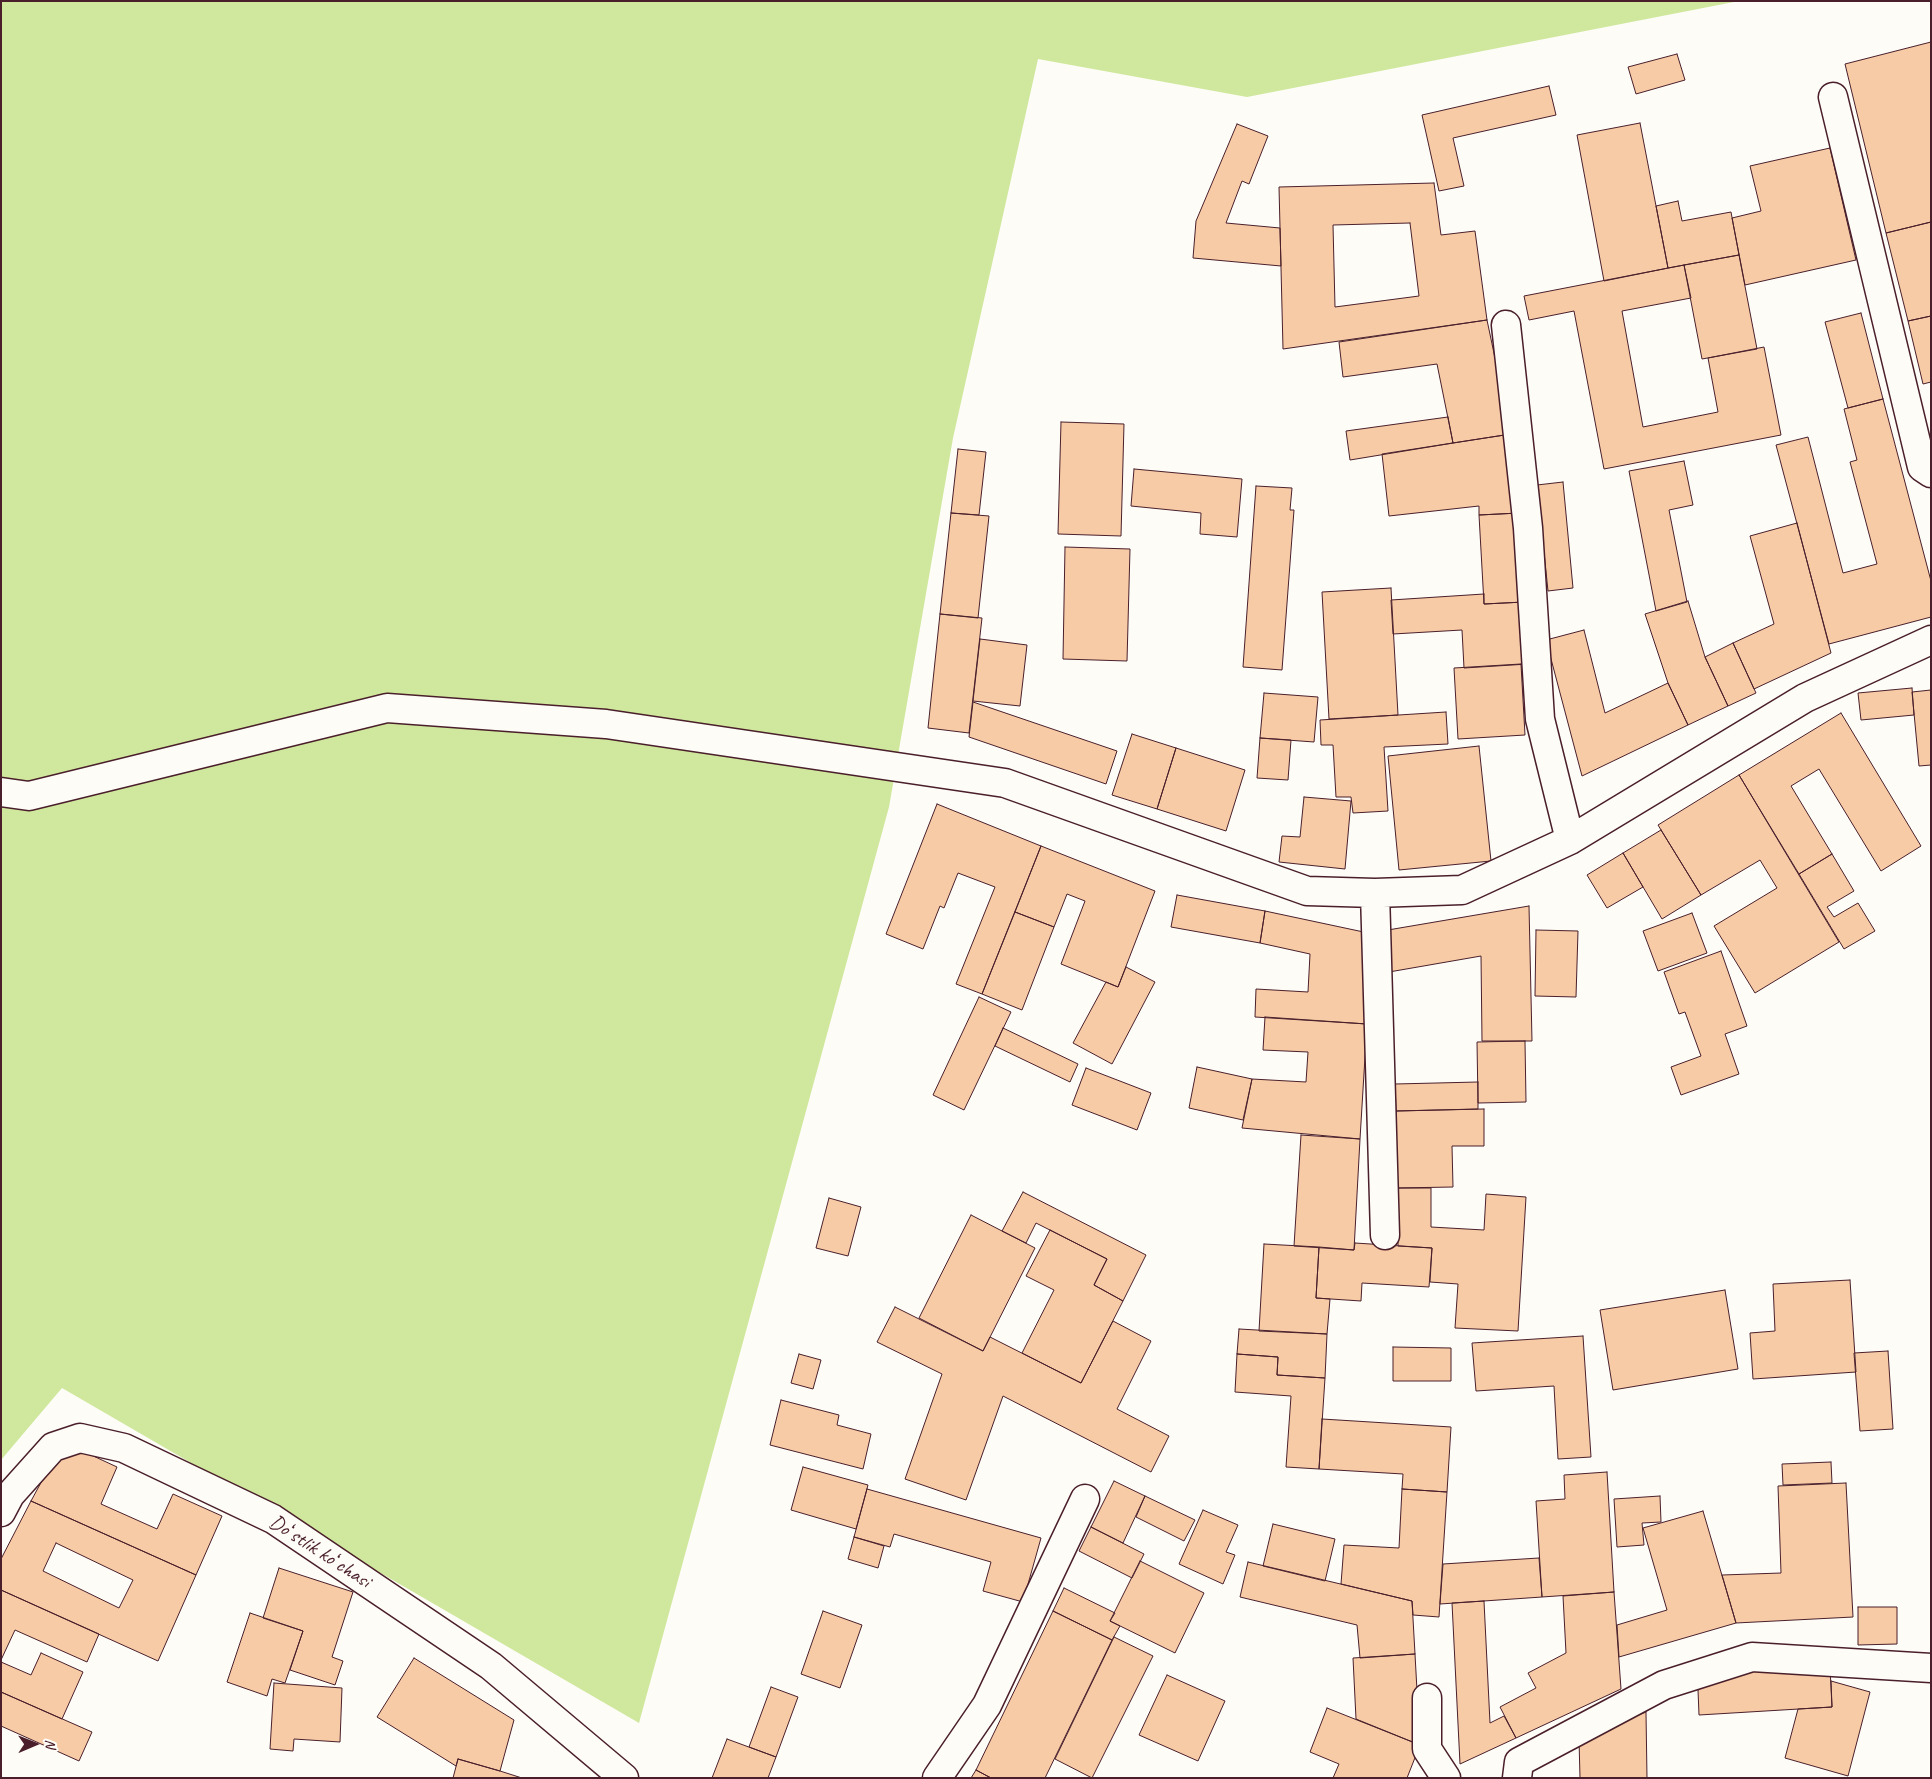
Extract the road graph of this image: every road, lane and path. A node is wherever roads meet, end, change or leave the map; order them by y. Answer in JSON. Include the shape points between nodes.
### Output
{"nodes":[{"id":1,"x":1832,"y":97,"type":"dead end"},
{"id":2,"x":1506,"y":325,"type":"dead end"},
{"id":3,"x":1931,"y":473,"type":"edge"},
{"id":4,"x":1931,"y":640,"type":"edge"},
{"id":5,"x":1,"y":792,"type":"edge"},
{"id":6,"x":1570,"y":840,"type":"junction"},
{"id":7,"x":1375,"y":893,"type":"junction"},
{"id":8,"x":1384,"y":1235,"type":"dead end"},
{"id":9,"x":1085,"y":1499,"type":"dead end"},
{"id":10,"x":1,"y":1512,"type":"edge"},
{"id":11,"x":1931,"y":1668,"type":"edge"},
{"id":12,"x":1426,"y":1698,"type":"dead end"},
{"id":13,"x":624,"y":1778,"type":"edge"},
{"id":14,"x":937,"y":1778,"type":"edge"},
{"id":15,"x":1446,"y":1778,"type":"edge"},
{"id":16,"x":1517,"y":1778,"type":"edge"}],
"edges":[{"from":1,"to":3,"type":"street","via":[[1922,467]]},
{"from":2,"to":6,"type":"street","via":[[1528,528],[1540,719]]},
{"from":4,"to":6,"type":"street","via":[[1805,698]]},
{"from":5,"to":7,"type":"street","via":[[30,796],[387,708],[606,724],[1006,783],[1307,891]]},
{"from":6,"to":7,"type":"street","via":[[1462,890]]},
{"from":7,"to":8,"type":"street"},
{"from":9,"to":14,"type":"street","via":[[987,1705]]},
{"from":10,"to":13,"type":"street","name":"Doʻstlik koʻchasi","via":[[10,1494],[53,1447],[80,1438],[124,1448],[273,1519],[492,1666]]},
{"from":11,"to":16,"type":"street","via":[[1752,1657],[1664,1685],[1519,1762]]},
{"from":12,"to":15,"type":"street","via":[[1428,1749]]}]}
